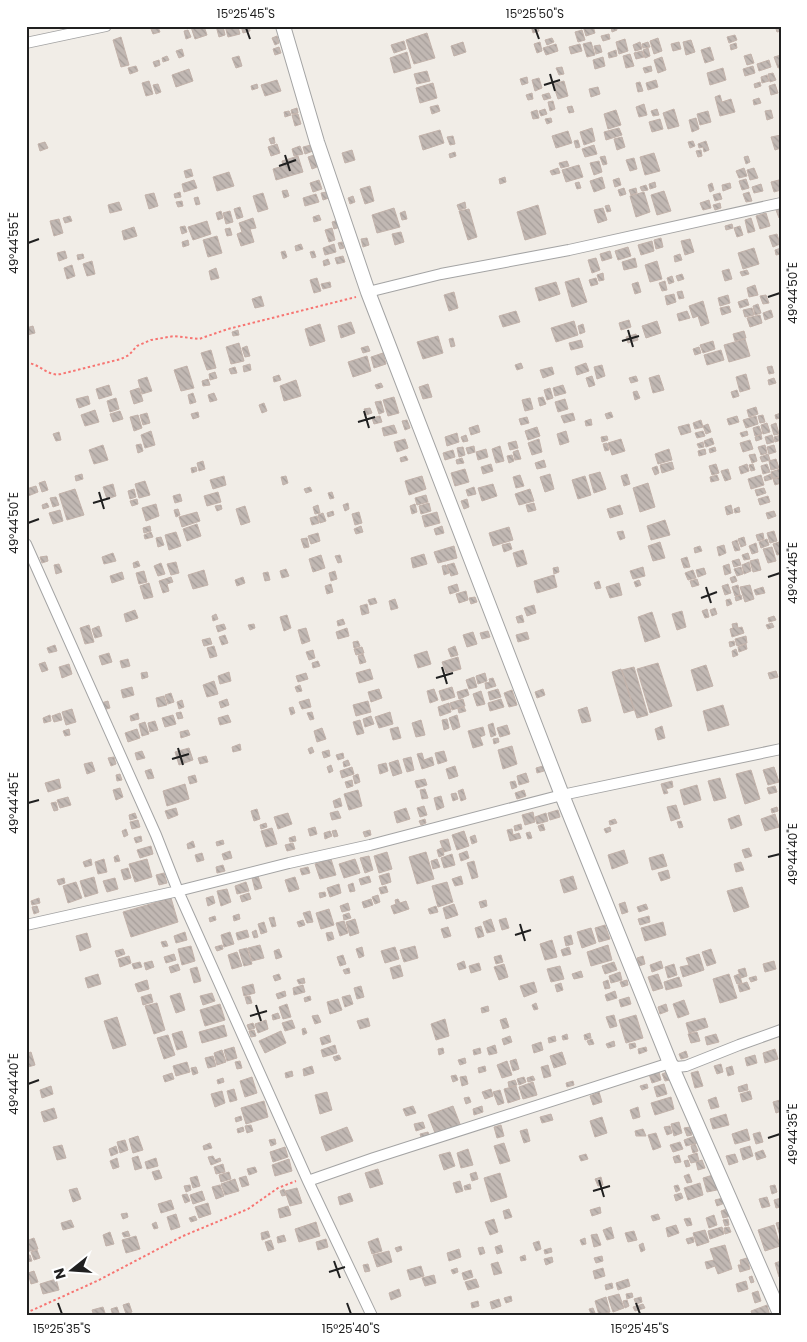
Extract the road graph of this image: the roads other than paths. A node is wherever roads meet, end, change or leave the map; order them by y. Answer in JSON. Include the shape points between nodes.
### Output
{"nodes":[{"id":1,"x":106,"y":26,"type":"edge"},
{"id":2,"x":283,"y":26,"type":"edge"},
{"id":3,"x":26,"y":43,"type":"edge"},
{"id":4,"x":781,"y":203,"type":"edge"},
{"id":5,"x":368,"y":292,"type":"junction"},
{"id":6,"x":26,"y":544,"type":"edge"},
{"id":7,"x":781,"y":749,"type":"edge"},
{"id":8,"x":562,"y":795,"type":"junction"},
{"id":9,"x":178,"y":891,"type":"junction"},
{"id":10,"x":26,"y":925,"type":"edge"},
{"id":11,"x":781,"y":1030,"type":"edge"},
{"id":12,"x":670,"y":1063,"type":"junction"},
{"id":13,"x":308,"y":1181,"type":"junction"},
{"id":14,"x":775,"y":1289,"type":"edge"},
{"id":15,"x":372,"y":1316,"type":"edge"},
{"id":16,"x":781,"y":1316,"type":"edge"}],
"edges":[{"from":1,"to":3,"type":"street"},
{"from":2,"to":5,"type":"street","via":[[317,142]]},
{"from":4,"to":5,"type":"street"},
{"from":5,"to":8,"type":"street"},
{"from":6,"to":9,"type":"street"},
{"from":7,"to":8,"type":"street"},
{"from":8,"to":9,"type":"street"},
{"from":8,"to":12,"type":"street"},
{"from":9,"to":10,"type":"street"},
{"from":9,"to":13,"type":"street"},
{"from":11,"to":12,"type":"street","via":[[686,1066],[677,1067]]},
{"from":12,"to":13,"type":"street"},
{"from":12,"to":14,"type":"street"},
{"from":13,"to":15,"type":"street"},
{"from":14,"to":16,"type":"street"}]}
